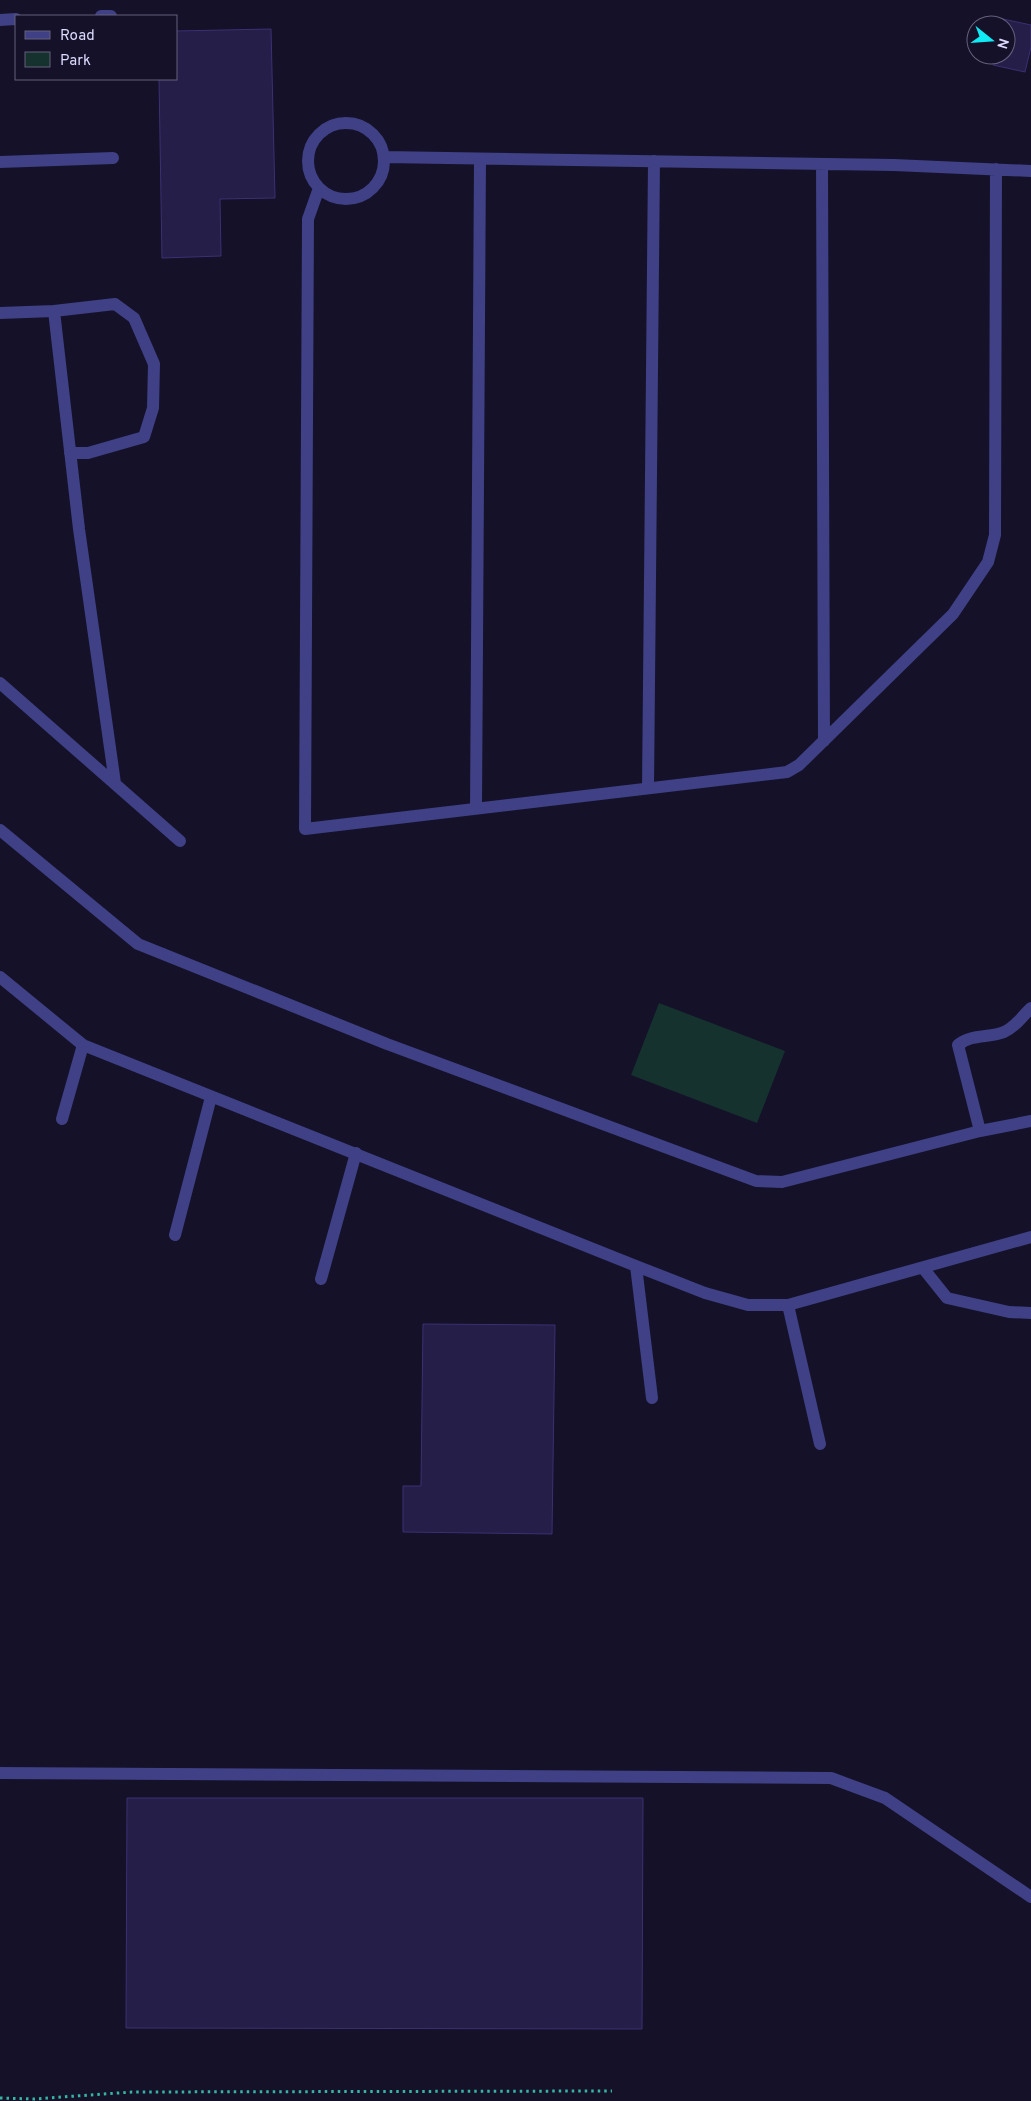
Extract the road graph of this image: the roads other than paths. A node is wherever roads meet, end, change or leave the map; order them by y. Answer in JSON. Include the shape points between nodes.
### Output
{"nodes":[{"id":1,"x":15,"y":19,"type":"edge"},
{"id":2,"x":0,"y":20,"type":"edge"},
{"id":3,"x":384,"y":157,"type":"junction"},
{"id":4,"x":113,"y":158,"type":"dead end"},
{"id":5,"x":480,"y":159,"type":"junction"},
{"id":6,"x":654,"y":161,"type":"junction"},
{"id":7,"x":0,"y":162,"type":"edge"},
{"id":8,"x":822,"y":164,"type":"junction"},
{"id":9,"x":996,"y":169,"type":"junction"},
{"id":10,"x":1031,"y":170,"type":"edge"},
{"id":11,"x":319,"y":188,"type":"junction"},
{"id":12,"x":54,"y":311,"type":"junction"},
{"id":13,"x":0,"y":313,"type":"edge"},
{"id":14,"x":70,"y":453,"type":"junction"},
{"id":15,"x":0,"y":683,"type":"edge"},
{"id":16,"x":824,"y":741,"type":"junction"},
{"id":17,"x":115,"y":783,"type":"junction"},
{"id":18,"x":648,"y":788,"type":"junction"},
{"id":19,"x":476,"y":808,"type":"junction"},
{"id":20,"x":0,"y":830,"type":"edge"},
{"id":21,"x":180,"y":840,"type":"dead end"},
{"id":22,"x":0,"y":977,"type":"edge"},
{"id":23,"x":1031,"y":1008,"type":"edge"},
{"id":24,"x":83,"y":1045,"type":"junction"},
{"id":25,"x":211,"y":1097,"type":"junction"},
{"id":26,"x":62,"y":1119,"type":"dead end"},
{"id":27,"x":1031,"y":1121,"type":"edge"},
{"id":28,"x":980,"y":1132,"type":"junction"},
{"id":29,"x":356,"y":1153,"type":"junction"},
{"id":30,"x":175,"y":1235,"type":"dead end"},
{"id":31,"x":1031,"y":1237,"type":"edge"},
{"id":32,"x":636,"y":1266,"type":"junction"},
{"id":33,"x":923,"y":1268,"type":"junction"},
{"id":34,"x":321,"y":1279,"type":"dead end"},
{"id":35,"x":788,"y":1305,"type":"junction"},
{"id":36,"x":1031,"y":1313,"type":"edge"},
{"id":37,"x":652,"y":1398,"type":"dead end"},
{"id":38,"x":820,"y":1444,"type":"dead end"},
{"id":39,"x":0,"y":1773,"type":"edge"},
{"id":40,"x":1031,"y":1897,"type":"edge"}],
"edges":[{"from":1,"to":2,"type":"street"},
{"from":3,"to":5,"type":"street"},
{"from":3,"to":11,"type":"street","via":[[382,174],[376,186],[366,194],[354,199],[341,199]]},
{"from":3,"to":11,"type":"street","via":[[378,138],[369,129],[351,122],[332,124],[313,140],[308,152],[311,178]]},
{"from":4,"to":7,"type":"street"},
{"from":5,"to":6,"type":"street"},
{"from":5,"to":19,"type":"street"},
{"from":6,"to":8,"type":"street"},
{"from":6,"to":18,"type":"street"},
{"from":8,"to":9,"type":"street"},
{"from":8,"to":16,"type":"street"},
{"from":9,"to":10,"type":"street"},
{"from":9,"to":16,"type":"street","via":[[994,535],[988,562],[953,614]]},
{"from":11,"to":19,"type":"street","via":[[308,218],[305,829]]},
{"from":12,"to":13,"type":"street"},
{"from":12,"to":14,"type":"street"},
{"from":12,"to":14,"type":"street","via":[[115,304],[134,318],[154,364],[153,408],[144,437],[88,453]]},
{"from":14,"to":17,"type":"street"},
{"from":15,"to":17,"type":"street"},
{"from":16,"to":18,"type":"street","via":[[799,765],[786,772]]},
{"from":17,"to":21,"type":"street"},
{"from":18,"to":19,"type":"street"},
{"from":20,"to":28,"type":"street","via":[[138,944],[387,1044],[756,1181],[782,1182]]},
{"from":22,"to":24,"type":"street"},
{"from":23,"to":28,"type":"street","via":[[1013,1028],[963,1040],[958,1045]]},
{"from":24,"to":25,"type":"street"},
{"from":24,"to":26,"type":"street"},
{"from":25,"to":29,"type":"street"},
{"from":25,"to":30,"type":"street"},
{"from":27,"to":28,"type":"street"},
{"from":29,"to":32,"type":"street"},
{"from":29,"to":34,"type":"street"},
{"from":31,"to":33,"type":"street"},
{"from":32,"to":35,"type":"street","via":[[705,1293],[748,1305]]},
{"from":32,"to":37,"type":"street"},
{"from":33,"to":35,"type":"street"},
{"from":33,"to":36,"type":"street","via":[[947,1298],[1009,1312]]},
{"from":35,"to":38,"type":"street"},
{"from":39,"to":40,"type":"street","via":[[832,1778],[885,1798]]}]}
